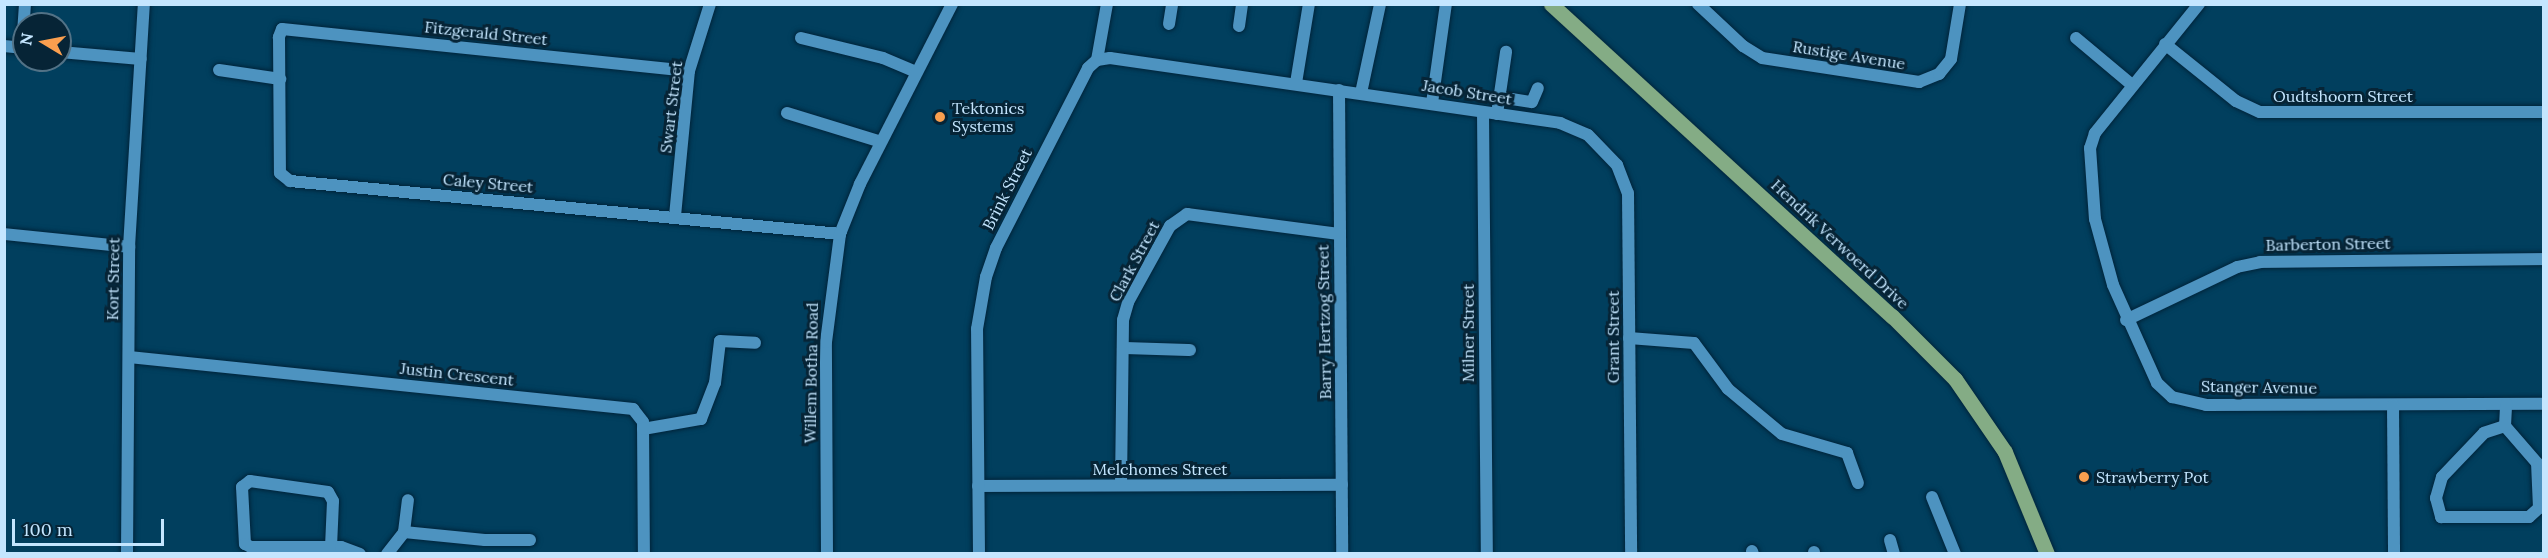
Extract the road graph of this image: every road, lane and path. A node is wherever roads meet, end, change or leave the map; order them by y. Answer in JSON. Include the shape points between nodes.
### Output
{"nodes":[{"id":1,"x":144,"y":4,"type":"edge"},
{"id":2,"x":710,"y":4,"type":"edge"},
{"id":3,"x":952,"y":4,"type":"edge"},
{"id":4,"x":1107,"y":4,"type":"edge"},
{"id":5,"x":1172,"y":4,"type":"edge"},
{"id":6,"x":1242,"y":4,"type":"edge"},
{"id":7,"x":1310,"y":4,"type":"edge"},
{"id":8,"x":1380,"y":4,"type":"edge"},
{"id":9,"x":1446,"y":4,"type":"edge"},
{"id":10,"x":1551,"y":4,"type":"edge"},
{"id":11,"x":1698,"y":4,"type":"edge"},
{"id":12,"x":1960,"y":4,"type":"edge"},
{"id":13,"x":2199,"y":4,"type":"edge"},
{"id":14,"x":1169,"y":24,"type":"dead end"},
{"id":15,"x":1239,"y":26,"type":"dead end"},
{"id":16,"x":280,"y":30,"type":"joint"},
{"id":17,"x":801,"y":38,"type":"dead end"},
{"id":18,"x":2076,"y":38,"type":"dead end"},
{"id":19,"x":2165,"y":44,"type":"junction"},
{"id":20,"x":1506,"y":52,"type":"dead end"},
{"id":21,"x":72,"y":53,"type":"edge"},
{"id":22,"x":141,"y":60,"type":"junction"},
{"id":23,"x":1097,"y":60,"type":"junction"},
{"id":24,"x":219,"y":70,"type":"dead end"},
{"id":25,"x":689,"y":71,"type":"junction"},
{"id":26,"x":916,"y":72,"type":"junction"},
{"id":27,"x":280,"y":79,"type":"junction"},
{"id":28,"x":1296,"y":82,"type":"junction"},
{"id":29,"x":2132,"y":86,"type":"junction"},
{"id":30,"x":1538,"y":88,"type":"dead end"},
{"id":31,"x":1339,"y":90,"type":"junction"},
{"id":32,"x":1361,"y":93,"type":"junction"},
{"id":33,"x":1499,"y":97,"type":"junction"},
{"id":34,"x":1432,"y":103,"type":"junction"},
{"id":35,"x":1483,"y":111,"type":"junction"},
{"id":36,"x":2544,"y":112,"type":"edge"},
{"id":37,"x":787,"y":113,"type":"dead end"},
{"id":38,"x":1497,"y":114,"type":"junction"},
{"id":39,"x":1588,"y":135,"type":"joint"},
{"id":40,"x":881,"y":142,"type":"junction"},
{"id":41,"x":675,"y":216,"type":"junction"},
{"id":42,"x":4,"y":234,"type":"edge"},
{"id":43,"x":840,"y":234,"type":"junction"},
{"id":44,"x":1339,"y":234,"type":"junction"},
{"id":45,"x":129,"y":247,"type":"junction"},
{"id":46,"x":2544,"y":259,"type":"edge"},
{"id":47,"x":2126,"y":320,"type":"junction"},
{"id":48,"x":1629,"y":338,"type":"junction"},
{"id":49,"x":755,"y":344,"type":"dead end"},
{"id":50,"x":1123,"y":348,"type":"junction"},
{"id":51,"x":1190,"y":350,"type":"dead end"},
{"id":52,"x":129,"y":357,"type":"junction"},
{"id":53,"x":2506,"y":404,"type":"junction"},
{"id":54,"x":2544,"y":404,"type":"edge"},
{"id":55,"x":2393,"y":405,"type":"junction"},
{"id":56,"x":2505,"y":426,"type":"junction"},
{"id":57,"x":643,"y":429,"type":"junction"},
{"id":58,"x":1858,"y":483,"type":"dead end"},
{"id":59,"x":1121,"y":485,"type":"junction"},
{"id":60,"x":1342,"y":485,"type":"junction"},
{"id":61,"x":978,"y":486,"type":"junction"},
{"id":62,"x":1932,"y":496,"type":"dead end"},
{"id":63,"x":408,"y":500,"type":"dead end"},
{"id":64,"x":404,"y":532,"type":"junction"},
{"id":65,"x":530,"y":540,"type":"dead end"},
{"id":66,"x":1890,"y":540,"type":"dead end"},
{"id":67,"x":331,"y":547,"type":"junction"},
{"id":68,"x":127,"y":554,"type":"edge"},
{"id":69,"x":360,"y":554,"type":"edge"},
{"id":70,"x":387,"y":554,"type":"edge"},
{"id":71,"x":644,"y":554,"type":"edge"},
{"id":72,"x":827,"y":554,"type":"edge"},
{"id":73,"x":979,"y":554,"type":"edge"},
{"id":74,"x":1342,"y":554,"type":"edge"},
{"id":75,"x":1487,"y":554,"type":"edge"},
{"id":76,"x":1630,"y":554,"type":"edge"},
{"id":77,"x":1894,"y":554,"type":"edge"},
{"id":78,"x":1955,"y":554,"type":"edge"},
{"id":79,"x":2047,"y":554,"type":"edge"},
{"id":80,"x":2394,"y":554,"type":"edge"}],
"edges":[{"from":1,"to":22,"type":"street","name":"Kort Street"},
{"from":2,"to":25,"type":"street","name":"Swart Street"},
{"from":3,"to":26,"type":"street","name":"Willem Botha Road"},
{"from":4,"to":23,"type":"street"},
{"from":5,"to":14,"type":"street"},
{"from":6,"to":15,"type":"street"},
{"from":7,"to":28,"type":"street"},
{"from":8,"to":32,"type":"street"},
{"from":9,"to":34,"type":"street"},
{"from":10,"to":79,"type":"main road","name":"Hendrik Verwoerd Drive","via":[[1892,316],[1954,379],[2005,452],[2034,513]]},
{"from":11,"to":12,"type":"street","name":"Rustige Avenue","via":[[1750,52],[1762,58],[1920,81],[1939,74],[1951,59]]},
{"from":13,"to":19,"type":"street","name":"Stanger Avenue"},
{"from":16,"to":25,"type":"street","name":"Fitzgerald Street"},
{"from":16,"to":27,"type":"street","name":"Caley Street"},
{"from":17,"to":26,"type":"street","via":[[883,58]]},
{"from":18,"to":29,"type":"street"},
{"from":19,"to":29,"type":"street","name":"Stanger Avenue"},
{"from":19,"to":36,"type":"street","name":"Oudtshoorn Street","via":[[2236,101],[2260,112]]},
{"from":20,"to":33,"type":"street"},
{"from":21,"to":22,"type":"street"},
{"from":22,"to":45,"type":"street","name":"Kort Street"},
{"from":23,"to":28,"type":"street","via":[[1123,58]]},
{"from":23,"to":61,"type":"street","name":"Brink Street","via":[[1088,68],[996,248],[986,277],[977,329]]},
{"from":24,"to":27,"type":"street"},
{"from":25,"to":41,"type":"street","name":"Swart Street"},
{"from":26,"to":40,"type":"street","name":"Willem Botha Road"},
{"from":27,"to":41,"type":"street","name":"Caley Street","via":[[279,167],[287,181]]},
{"from":28,"to":31,"type":"street"},
{"from":29,"to":47,"type":"street","name":"Stanger Avenue","via":[[2095,133],[2089,160],[2095,219]]},
{"from":30,"to":33,"type":"street","via":[[1532,102]]},
{"from":31,"to":32,"type":"street","name":"Jacob Street"},
{"from":31,"to":44,"type":"street","name":"Barry Hertzog Street"},
{"from":32,"to":34,"type":"street","name":"Jacob Street"},
{"from":33,"to":38,"type":"street"},
{"from":34,"to":35,"type":"street","name":"Jacob Street"},
{"from":35,"to":38,"type":"street","name":"Jacob Street"},
{"from":35,"to":75,"type":"street","name":"Milner Street"},
{"from":37,"to":40,"type":"street"},
{"from":38,"to":39,"type":"street","name":"Jacob Street","via":[[1569,125]]},
{"from":39,"to":48,"type":"street","name":"Grant Street","via":[[1617,165],[1627,183]]},
{"from":40,"to":43,"type":"street","name":"Willem Botha Road"},
{"from":41,"to":43,"type":"street","name":"Caley Street"},
{"from":42,"to":45,"type":"street"},
{"from":43,"to":72,"type":"street","name":"Willem Botha Road","via":[[826,342]]},
{"from":44,"to":50,"type":"street","name":"Clark Street","via":[[1182,216],[1168,229],[1128,302],[1123,320]]},
{"from":44,"to":60,"type":"street","name":"Barry Hertzog Street"},
{"from":45,"to":52,"type":"street","name":"Kort Street"},
{"from":46,"to":47,"type":"street","name":"Barberton Street","via":[[2260,262],[2237,267]]},
{"from":47,"to":55,"type":"street","name":"Stanger Avenue","via":[[2152,375],[2172,397],[2206,405]]},
{"from":48,"to":58,"type":"street","via":[[1694,343],[1728,389],[1782,434],[1847,453]]},
{"from":48,"to":76,"type":"street","name":"Grant Street"},
{"from":49,"to":57,"type":"street","via":[[720,341],[715,383],[701,418]]},
{"from":50,"to":51,"type":"street"},
{"from":50,"to":59,"type":"street","name":"Clark Street"},
{"from":52,"to":57,"type":"street","name":"Justin Crescent","via":[[621,407],[637,411]]},
{"from":52,"to":68,"type":"street","name":"Kort Street"},
{"from":53,"to":54,"type":"street","name":"Stanger Avenue"},
{"from":53,"to":55,"type":"street","name":"Stanger Avenue"},
{"from":53,"to":56,"type":"street"},
{"from":55,"to":80,"type":"street"},
{"from":56,"to":56,"type":"street","via":[[2537,463],[2540,500],[2535,515],[2441,517],[2436,498],[2442,477],[2484,434]]},
{"from":57,"to":71,"type":"street"},
{"from":59,"to":60,"type":"street","name":"Melchomes Street"},
{"from":59,"to":61,"type":"street","name":"Melchomes Street"},
{"from":60,"to":74,"type":"street","name":"Barry Hertzog Street"},
{"from":61,"to":73,"type":"street","name":"Brink Street"},
{"from":62,"to":78,"type":"street"},
{"from":63,"to":64,"type":"street"},
{"from":64,"to":65,"type":"street"},
{"from":64,"to":70,"type":"street"},
{"from":66,"to":77,"type":"street"},
{"from":67,"to":67,"type":"street","via":[[333,501],[328,492],[250,481],[242,487],[245,544]]},
{"from":67,"to":69,"type":"street","via":[[347,547]]}]}
